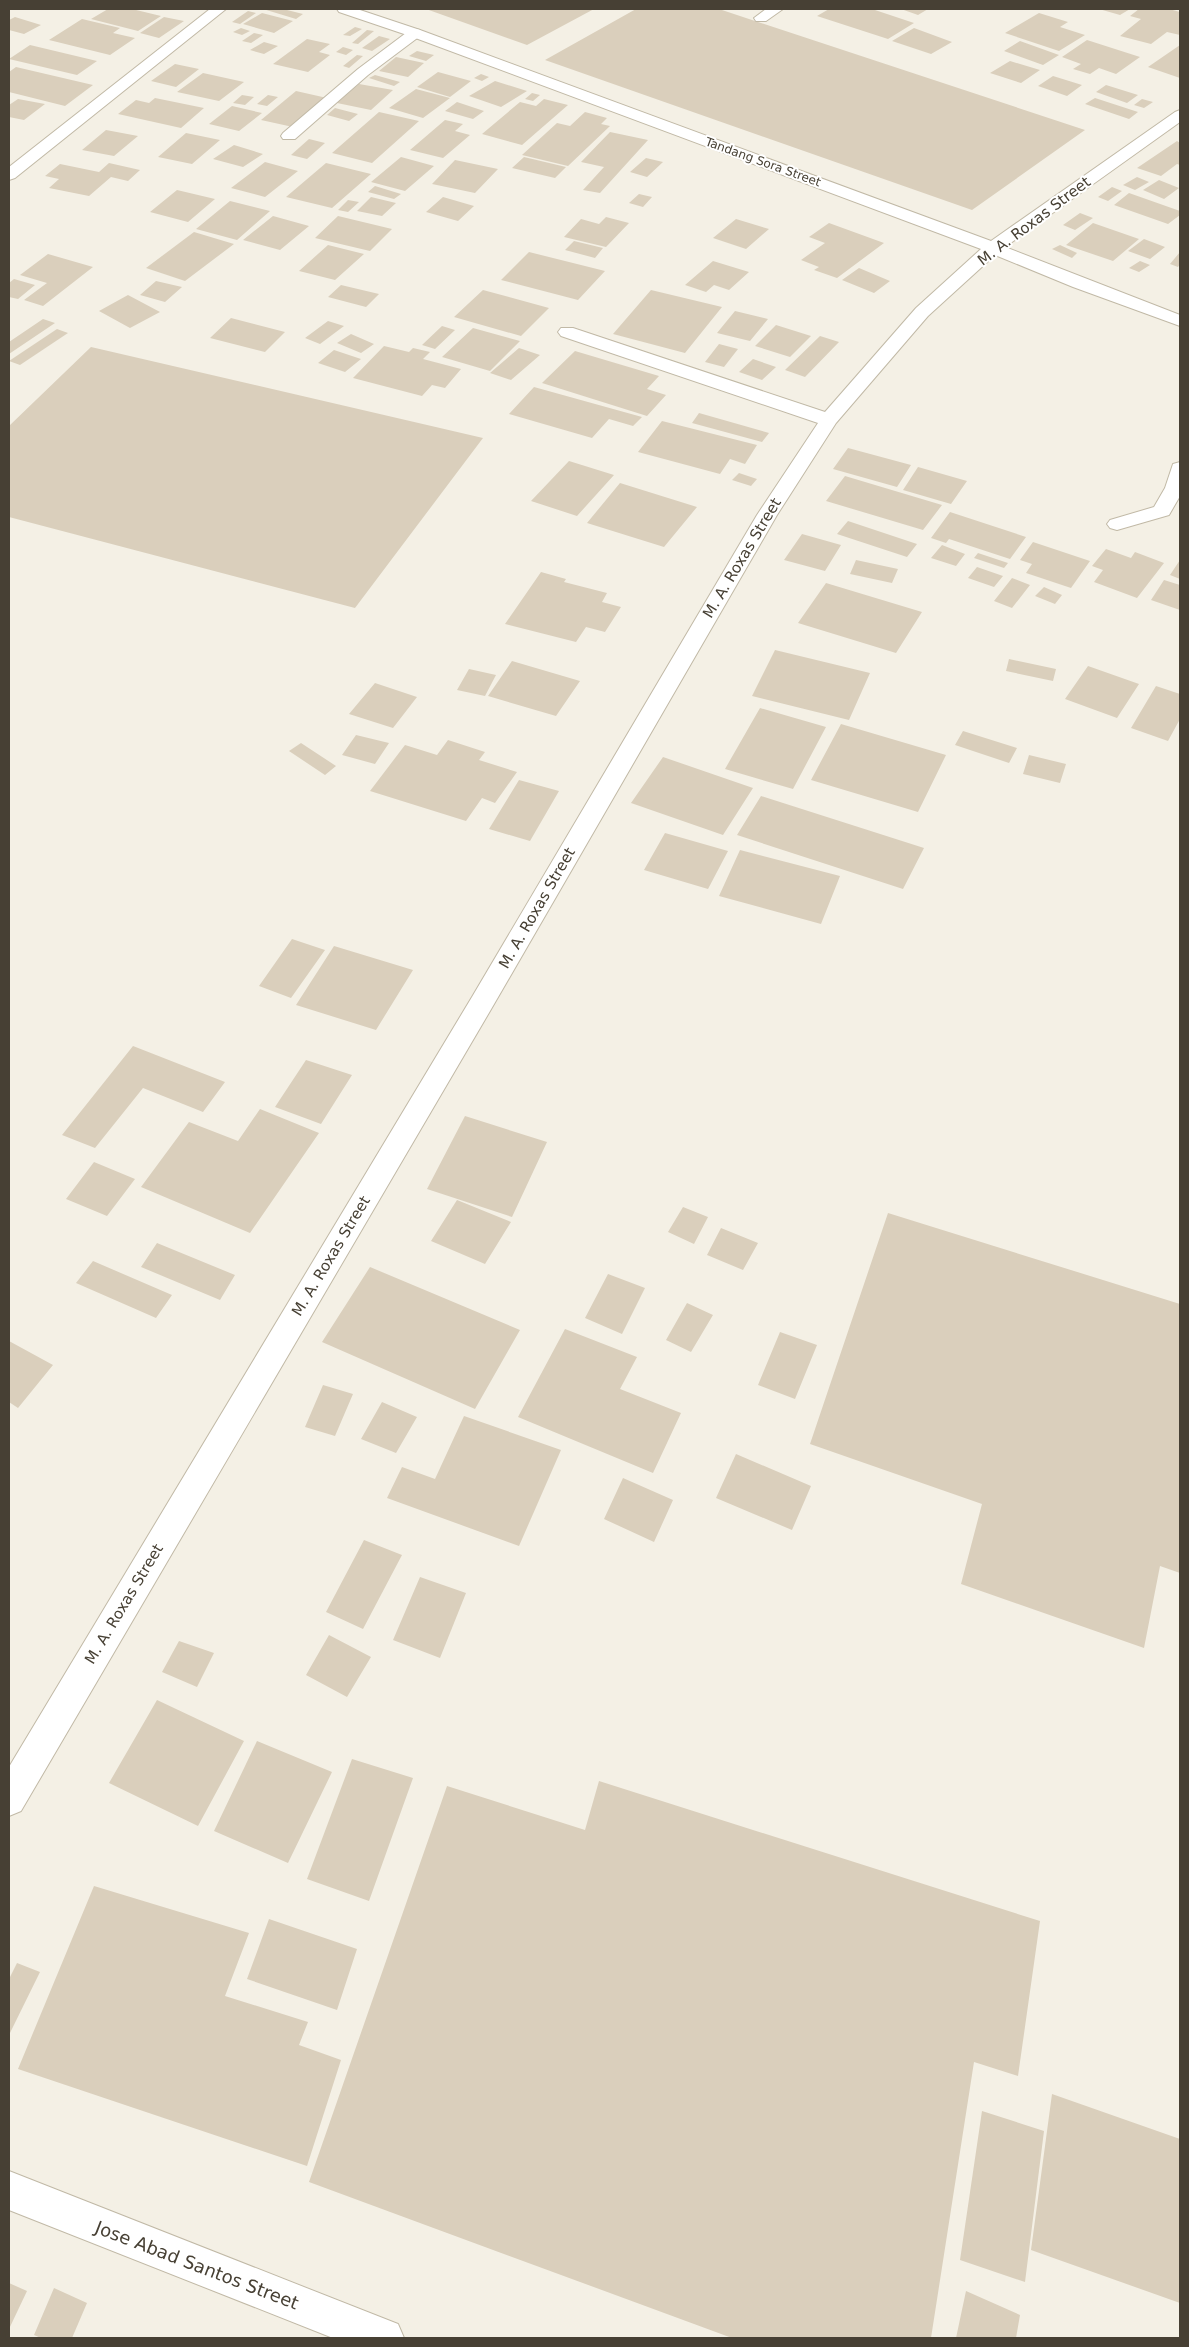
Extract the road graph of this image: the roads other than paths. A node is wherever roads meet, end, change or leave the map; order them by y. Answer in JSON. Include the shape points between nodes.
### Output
{"nodes":[{"id":1,"x":219,"y":9,"type":"edge"},
{"id":2,"x":344,"y":9,"type":"edge"},
{"id":3,"x":776,"y":9,"type":"edge"},
{"id":4,"x":760,"y":18,"type":"dead end"},
{"id":5,"x":415,"y":33,"type":"junction"},
{"id":6,"x":1180,"y":115,"type":"edge"},
{"id":7,"x":288,"y":136,"type":"dead end"},
{"id":8,"x":9,"y":175,"type":"edge"},
{"id":9,"x":993,"y":248,"type":"junction"},
{"id":10,"x":1180,"y":321,"type":"edge"},
{"id":11,"x":567,"y":332,"type":"dead end"},
{"id":12,"x":829,"y":420,"type":"junction"},
{"id":13,"x":1180,"y":468,"type":"edge"},
{"id":14,"x":1117,"y":524,"type":"dead end"},
{"id":15,"x":9,"y":1799,"type":"edge"},
{"id":16,"x":9,"y":2191,"type":"edge"},
{"id":17,"x":384,"y":2338,"type":"edge"}],
"edges":[{"from":1,"to":8,"type":"street"},
{"from":2,"to":5,"type":"street","name":"Tandang Sora Street"},
{"from":3,"to":4,"type":"street"},
{"from":5,"to":7,"type":"street"},
{"from":5,"to":9,"type":"street","name":"Tandang Sora Street"},
{"from":6,"to":9,"type":"street","name":"M. A. Roxas Street"},
{"from":9,"to":10,"type":"street","name":"Tandang Sora Street"},
{"from":9,"to":12,"type":"street","name":"M. A. Roxas Street","via":[[922,312]]},
{"from":11,"to":12,"type":"street"},
{"from":12,"to":15,"type":"street","name":"M. A. Roxas Street","via":[[767,515]]},
{"from":13,"to":14,"type":"street","via":[[1162,510]]},
{"from":16,"to":17,"type":"street","name":"Jose Abad Santos Street"}]}
